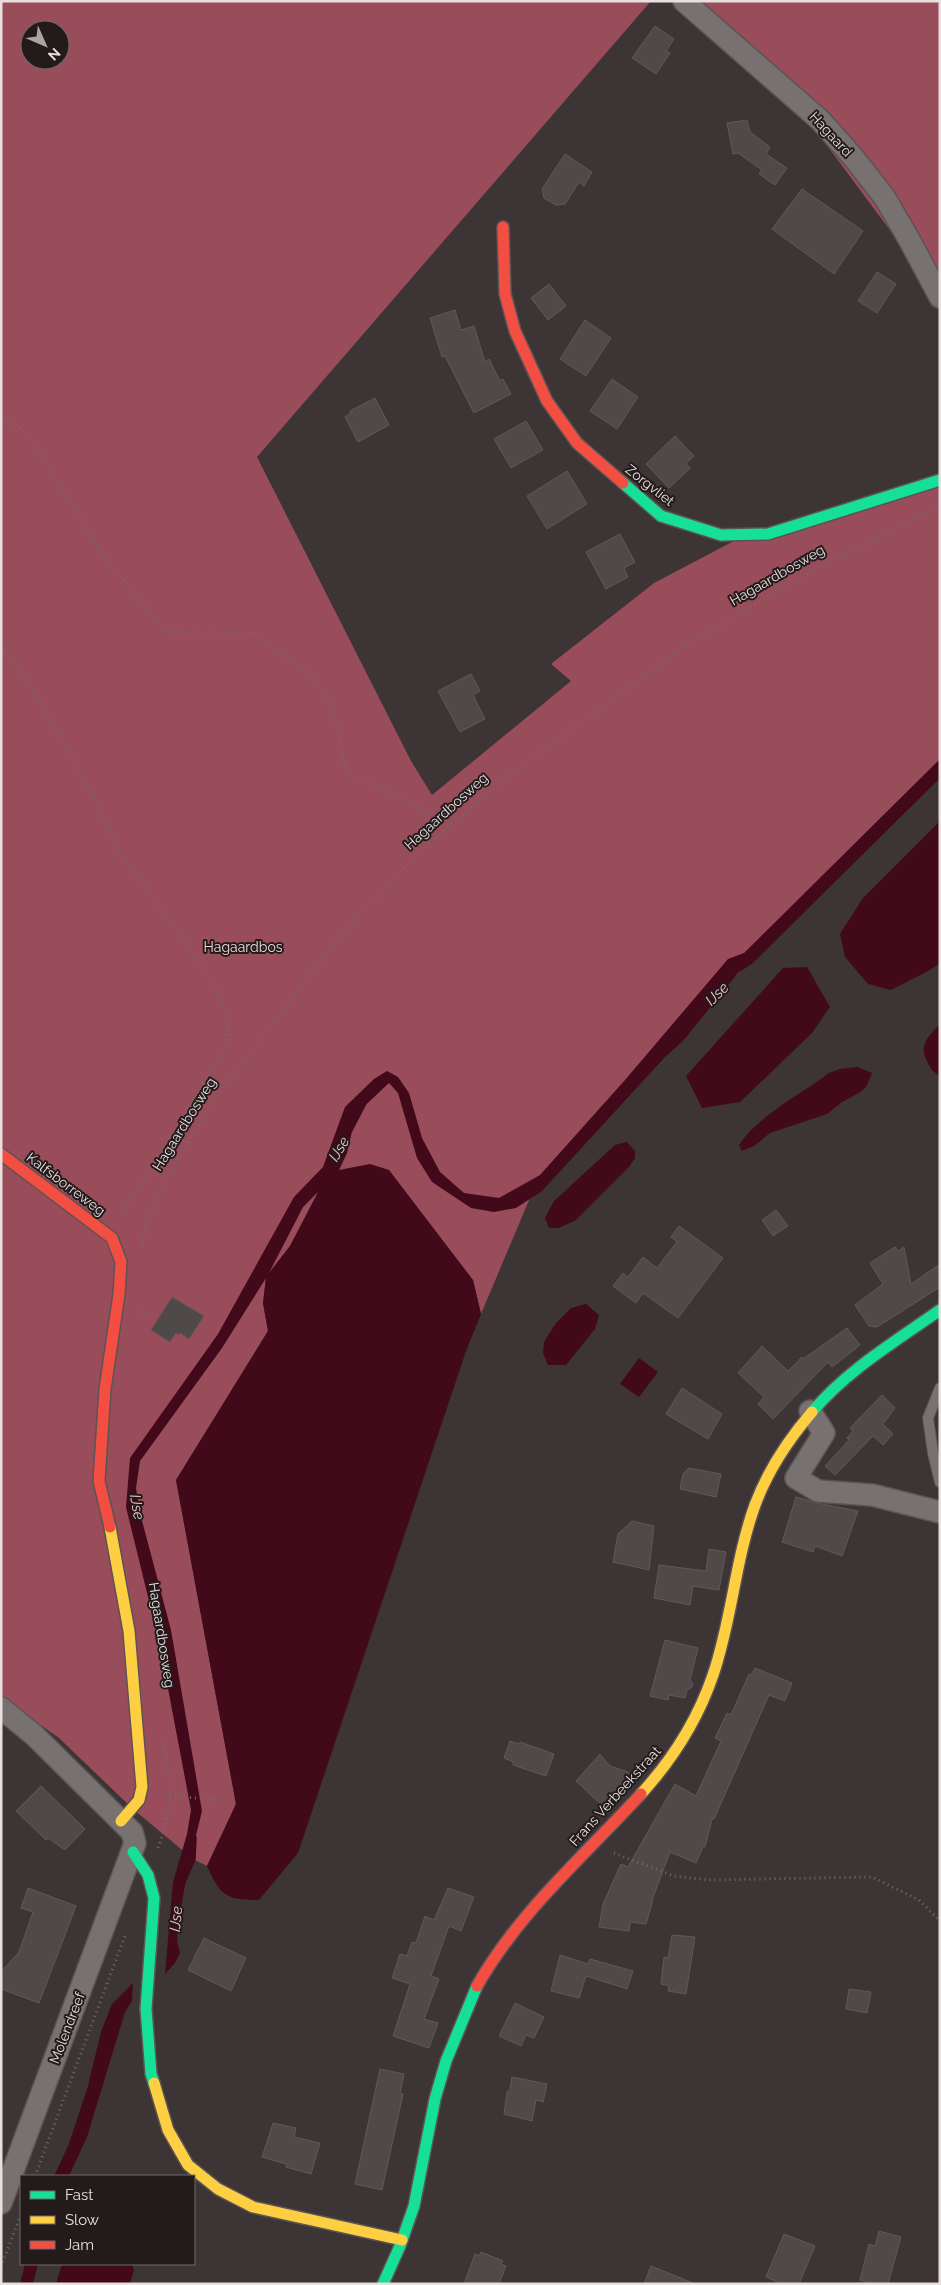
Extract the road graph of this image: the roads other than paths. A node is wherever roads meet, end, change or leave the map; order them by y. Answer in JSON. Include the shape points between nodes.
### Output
{"nodes":[{"id":1,"x":684,"y":1,"type":"edge"},
{"id":2,"x":503,"y":227,"type":"dead end"},
{"id":3,"x":940,"y":297,"type":"edge"},
{"id":4,"x":940,"y":480,"type":"edge"},
{"id":5,"x":1,"y":1154,"type":"edge"},
{"id":6,"x":940,"y":1310,"type":"edge"},
{"id":7,"x":940,"y":1388,"type":"edge"},
{"id":8,"x":810,"y":1411,"type":"junction"},
{"id":9,"x":940,"y":1482,"type":"edge"},
{"id":10,"x":940,"y":1512,"type":"edge"},
{"id":11,"x":1,"y":1708,"type":"edge"},
{"id":12,"x":121,"y":1821,"type":"junction"},
{"id":13,"x":133,"y":1852,"type":"junction"},
{"id":14,"x":1,"y":2203,"type":"edge"},
{"id":15,"x":402,"y":2240,"type":"junction"},
{"id":16,"x":383,"y":2284,"type":"edge"}],
"edges":[{"from":1,"to":3,"type":"street","name":"Hagaard","via":[[820,120],[853,157],[885,198]]},
{"from":2,"to":4,"type":"street","name":"Zorgvliet","via":[[505,294],[515,331],[547,401],[577,443],[662,516],[721,535],[768,534]]},
{"from":5,"to":12,"type":"street","name":"Kalfsborreweg","via":[[112,1238],[121,1262],[105,1388],[99,1481],[129,1631],[142,1788],[139,1800]]},
{"from":6,"to":8,"type":"street","name":"Frans Verbeekstraat","via":[[851,1373]]},
{"from":7,"to":9,"type":"lane","via":[[928,1418]]},
{"from":8,"to":10,"type":"street","via":[[824,1433],[796,1478],[818,1491],[872,1495]]},
{"from":8,"to":15,"type":"street","name":"Frans Verbeekstraat","via":[[780,1452],[752,1515],[727,1632],[709,1690],[678,1748],[657,1777],[534,1903],[505,1939],[477,1985],[459,2022],[442,2073],[420,2180]]},
{"from":11,"to":12,"type":"street","via":[[34,1735]]},
{"from":12,"to":13,"type":"street","via":[[134,1837]]},
{"from":13,"to":14,"type":"street","name":"Molendreef"},
{"from":13,"to":15,"type":"street","via":[[148,1875],[154,1898],[146,2009],[151,2074],[168,2130],[188,2165],[218,2189],[253,2207]]},
{"from":15,"to":16,"type":"street","name":"Frans Verbeekstraat"}]}
